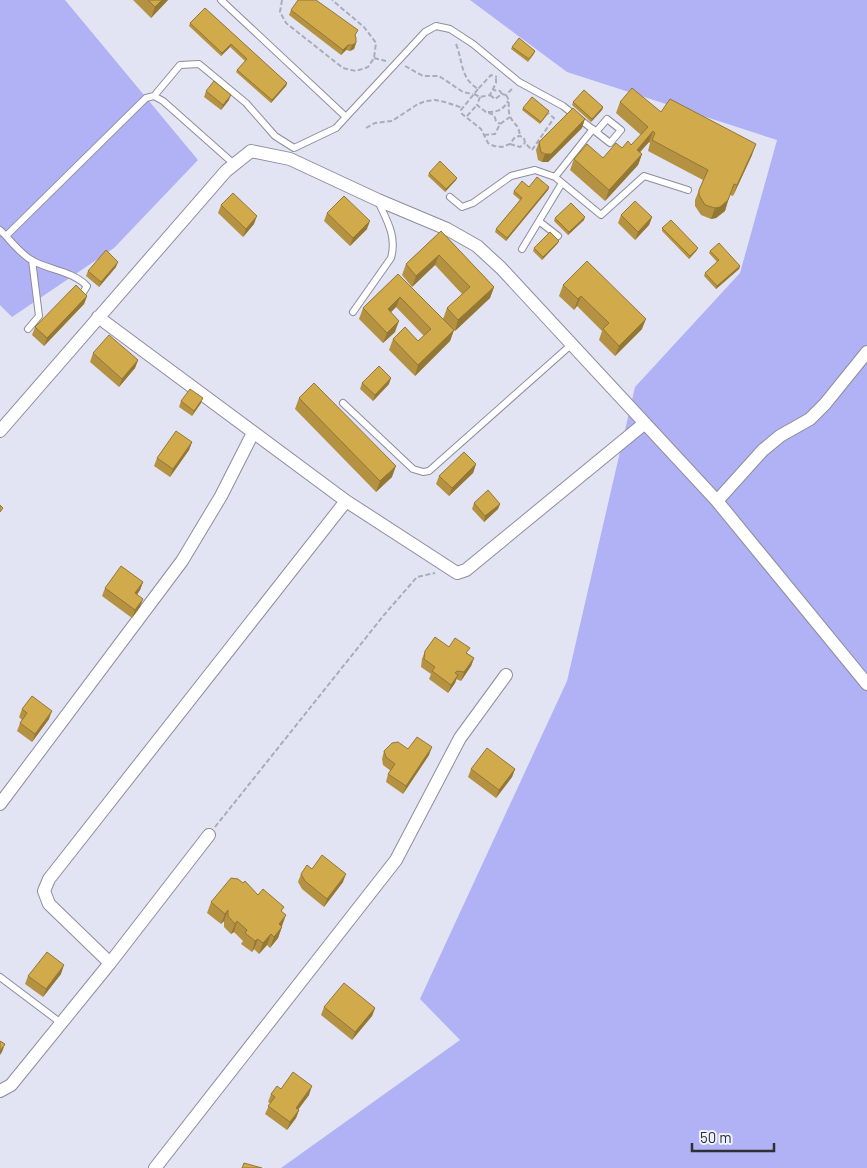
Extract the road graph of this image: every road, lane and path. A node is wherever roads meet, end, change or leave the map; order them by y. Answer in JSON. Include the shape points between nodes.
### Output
{"nodes":[{"id":1,"x":221,"y":0,"type":"edge"},
{"id":2,"x":282,"y":0,"type":"edge"},
{"id":3,"x":332,"y":0,"type":"edge"},
{"id":4,"x":455,"y":39,"type":"dead end"},
{"id":5,"x":374,"y":58,"type":"junction"},
{"id":6,"x":396,"y":63,"type":"junction"},
{"id":7,"x":496,"y":76,"type":"junction"},
{"id":8,"x":502,"y":80,"type":"dead end"},
{"id":9,"x":507,"y":84,"type":"dead end"},
{"id":10,"x":513,"y":88,"type":"junction"},
{"id":11,"x":478,"y":89,"type":"junction"},
{"id":12,"x":493,"y":90,"type":"junction"},
{"id":13,"x":520,"y":92,"type":"dead end"},
{"id":14,"x":474,"y":94,"type":"junction"},
{"id":15,"x":502,"y":94,"type":"junction"},
{"id":16,"x":506,"y":95,"type":"junction"},
{"id":17,"x":154,"y":96,"type":"junction"},
{"id":18,"x":490,"y":96,"type":"junction"},
{"id":19,"x":480,"y":97,"type":"junction"},
{"id":20,"x":509,"y":99,"type":"junction"},
{"id":21,"x":477,"y":105,"type":"junction"},
{"id":22,"x":463,"y":108,"type":"junction"},
{"id":23,"x":486,"y":112,"type":"junction"},
{"id":24,"x":547,"y":112,"type":"edge"},
{"id":25,"x":346,"y":117,"type":"junction"},
{"id":26,"x":467,"y":117,"type":"junction"},
{"id":27,"x":510,"y":118,"type":"junction"},
{"id":28,"x":500,"y":124,"type":"junction"},
{"id":29,"x":366,"y":128,"type":"dead end"},
{"id":30,"x":484,"y":135,"type":"junction"},
{"id":31,"x":520,"y":136,"type":"junction"},
{"id":32,"x":525,"y":143,"type":"junction"},
{"id":33,"x":510,"y":144,"type":"junction"},
{"id":34,"x":234,"y":164,"type":"junction"},
{"id":35,"x":555,"y":177,"type":"junction"},
{"id":36,"x":562,"y":183,"type":"junction"},
{"id":37,"x":688,"y":190,"type":"dead end"},
{"id":38,"x":450,"y":197,"type":"dead end"},
{"id":39,"x":378,"y":200,"type":"junction"},
{"id":40,"x":540,"y":222,"type":"junction"},
{"id":41,"x":0,"y":230,"type":"edge"},
{"id":42,"x":6,"y":236,"type":"junction"},
{"id":43,"x":558,"y":236,"type":"dead end"},
{"id":44,"x":522,"y":249,"type":"dead end"},
{"id":45,"x":32,"y":260,"type":"junction"},
{"id":46,"x":81,"y":296,"type":"edge"},
{"id":47,"x":353,"y":312,"type":"dead end"},
{"id":48,"x":98,"y":317,"type":"junction"},
{"id":49,"x":28,"y":329,"type":"dead end"},
{"id":50,"x":572,"y":344,"type":"junction"},
{"id":51,"x":867,"y":352,"type":"edge"},
{"id":52,"x":343,"y":403,"type":"dead end"},
{"id":53,"x":645,"y":423,"type":"junction"},
{"id":54,"x":0,"y":431,"type":"edge"},
{"id":55,"x":253,"y":433,"type":"junction"},
{"id":56,"x":346,"y":501,"type":"junction"},
{"id":57,"x":717,"y":501,"type":"junction"},
{"id":58,"x":450,"y":569,"type":"junction"},
{"id":59,"x":506,"y":675,"type":"dead end"},
{"id":60,"x":867,"y":684,"type":"edge"},
{"id":61,"x":0,"y":804,"type":"edge"},
{"id":62,"x":209,"y":835,"type":"joint"},
{"id":63,"x":110,"y":963,"type":"junction"},
{"id":64,"x":0,"y":977,"type":"edge"},
{"id":65,"x":61,"y":1023,"type":"junction"},
{"id":66,"x":0,"y":1091,"type":"edge"},
{"id":67,"x":155,"y":1168,"type":"edge"}],
"edges":[{"from":1,"to":25,"type":"lane"},
{"from":2,"to":5,"type":"path","via":[[280,12],[286,23],[343,68],[356,71],[368,67]]},
{"from":3,"to":5,"type":"path","via":[[364,26],[376,43]]},
{"from":4,"to":11,"type":"path","via":[[467,80]]},
{"from":5,"to":6,"type":"path"},
{"from":6,"to":14,"type":"path","via":[[423,76],[439,76],[463,92]]},
{"from":6,"to":25,"type":"lane"},
{"from":6,"to":35,"type":"lane","via":[[425,32],[436,26],[450,29],[519,82],[563,106],[594,131]]},
{"from":7,"to":8,"type":"path"},
{"from":7,"to":11,"type":"path","via":[[491,75]]},
{"from":7,"to":12,"type":"path"},
{"from":9,"to":10,"type":"path"},
{"from":10,"to":13,"type":"path"},
{"from":10,"to":16,"type":"path"},
{"from":11,"to":14,"type":"path"},
{"from":12,"to":15,"type":"path"},
{"from":12,"to":18,"type":"path"},
{"from":14,"to":19,"type":"path"},
{"from":14,"to":22,"type":"path"},
{"from":15,"to":16,"type":"path"},
{"from":15,"to":18,"type":"path","via":[[495,98]]},
{"from":16,"to":20,"type":"path"},
{"from":17,"to":25,"type":"lane","via":[[180,65],[199,64],[246,103],[274,136],[294,148],[336,128]]},
{"from":17,"to":34,"type":"lane"},
{"from":17,"to":42,"type":"lane","via":[[146,98]]},
{"from":18,"to":19,"type":"path"},
{"from":19,"to":21,"type":"path"},
{"from":20,"to":23,"type":"path","via":[[498,112]]},
{"from":20,"to":27,"type":"path"},
{"from":21,"to":23,"type":"path"},
{"from":21,"to":26,"type":"path"},
{"from":22,"to":26,"type":"path","via":[[462,114]]},
{"from":22,"to":29,"type":"path","via":[[435,100],[426,101],[392,121]]},
{"from":23,"to":28,"type":"path","via":[[494,115]]},
{"from":24,"to":32,"type":"path","via":[[554,118],[532,150]]},
{"from":26,"to":30,"type":"path"},
{"from":27,"to":28,"type":"path"},
{"from":27,"to":31,"type":"path","via":[[518,127]]},
{"from":28,"to":30,"type":"path","via":[[495,134]]},
{"from":30,"to":33,"type":"path","via":[[494,146]]},
{"from":31,"to":32,"type":"path"},
{"from":31,"to":33,"type":"path"},
{"from":32,"to":33,"type":"path","via":[[520,147]]},
{"from":34,"to":39,"type":"street","via":[[251,151],[290,159]]},
{"from":34,"to":48,"type":"street"},
{"from":35,"to":36,"type":"lane"},
{"from":35,"to":38,"type":"lane","via":[[535,170],[511,176],[473,203],[462,206]]},
{"from":36,"to":37,"type":"lane","via":[[601,215],[644,176]]},
{"from":36,"to":40,"type":"lane"},
{"from":39,"to":47,"type":"lane","via":[[394,238],[393,250],[391,258]]},
{"from":39,"to":50,"type":"street","via":[[447,229],[477,246]]},
{"from":40,"to":43,"type":"lane"},
{"from":40,"to":44,"type":"lane"},
{"from":41,"to":42,"type":"lane"},
{"from":42,"to":45,"type":"lane"},
{"from":45,"to":46,"type":"lane","via":[[79,278],[87,286]]},
{"from":45,"to":49,"type":"lane","via":[[39,316]]},
{"from":48,"to":54,"type":"street"},
{"from":48,"to":55,"type":"street"},
{"from":50,"to":52,"type":"lane","via":[[430,471],[413,469]]},
{"from":50,"to":53,"type":"street"},
{"from":51,"to":57,"type":"street","via":[[810,419],[763,450]]},
{"from":53,"to":57,"type":"street"},
{"from":53,"to":58,"type":"street","via":[[466,570],[457,572]]},
{"from":55,"to":56,"type":"street"},
{"from":55,"to":61,"type":"street","via":[[221,496],[182,560]]},
{"from":56,"to":58,"type":"street"},
{"from":56,"to":63,"type":"street","via":[[49,879],[44,891],[49,904]]},
{"from":57,"to":60,"type":"street"},
{"from":58,"to":62,"type":"path","via":[[417,577]]},
{"from":59,"to":67,"type":"street","via":[[460,738],[396,860]]},
{"from":62,"to":63,"type":"street"},
{"from":63,"to":65,"type":"street"},
{"from":64,"to":65,"type":"lane"},
{"from":65,"to":66,"type":"street","via":[[11,1085]]}]}
